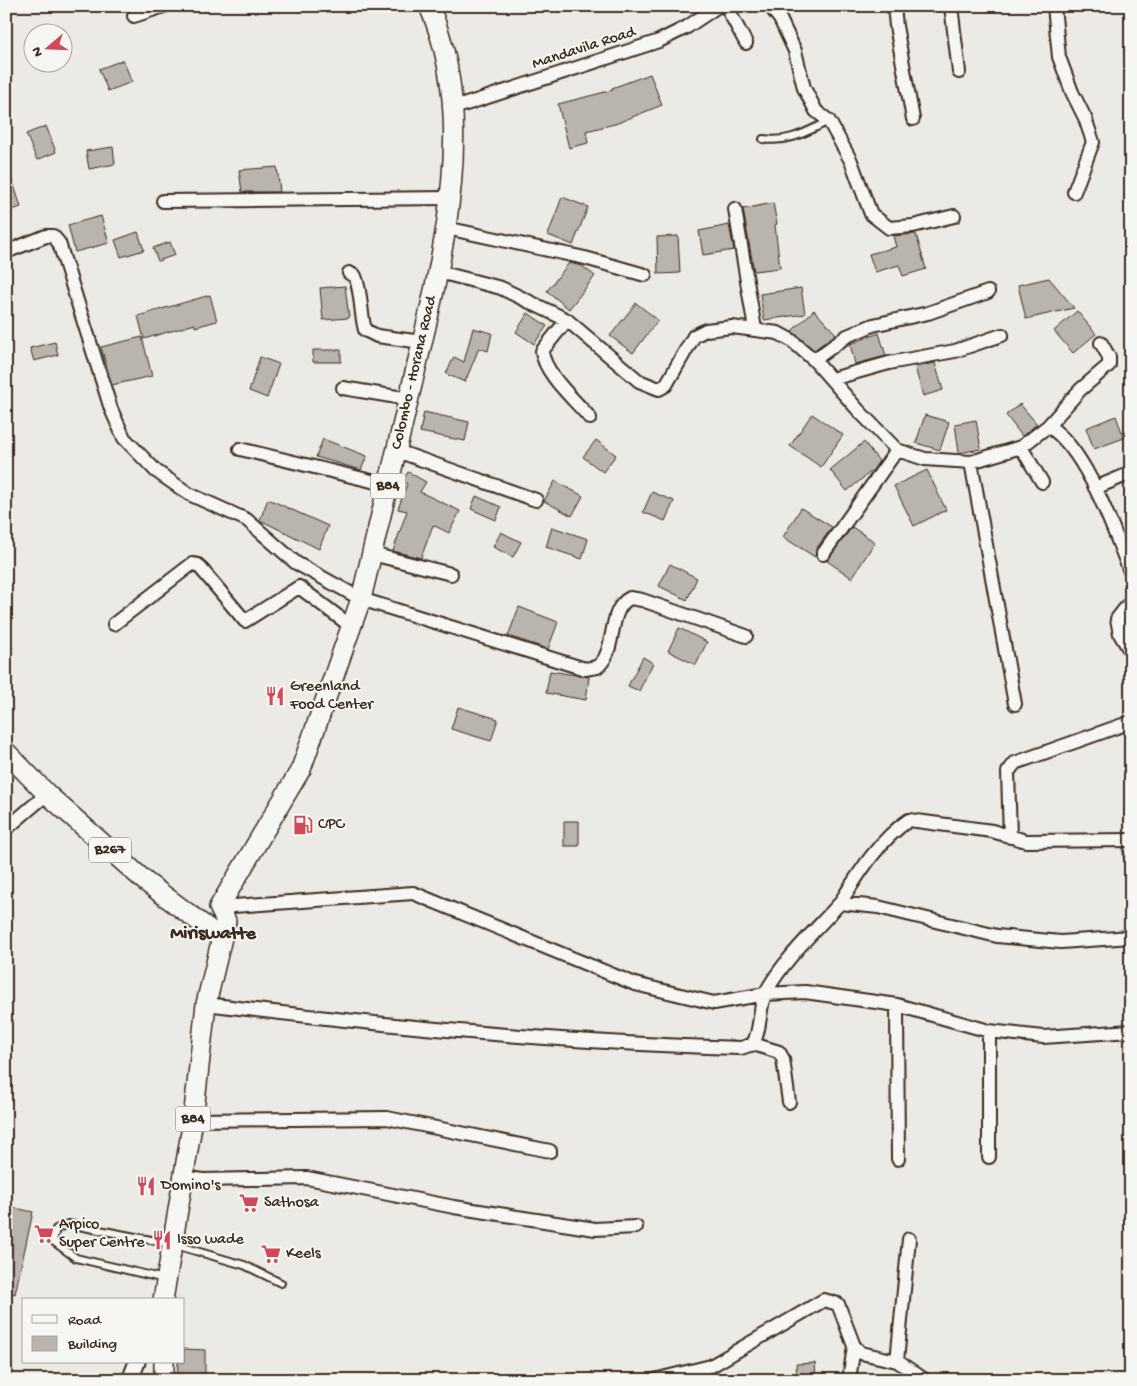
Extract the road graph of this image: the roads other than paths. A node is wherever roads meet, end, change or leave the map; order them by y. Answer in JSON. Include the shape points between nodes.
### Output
{"nodes":[{"id":1,"x":164,"y":6,"type":"edge"},
{"id":2,"x":429,"y":6,"type":"edge"},
{"id":3,"x":718,"y":6,"type":"edge"},
{"id":4,"x":726,"y":6,"type":"edge"},
{"id":5,"x":770,"y":6,"type":"edge"},
{"id":6,"x":894,"y":6,"type":"edge"},
{"id":7,"x":951,"y":6,"type":"edge"},
{"id":8,"x":1054,"y":6,"type":"edge"},
{"id":9,"x":134,"y":16,"type":"dead end"},
{"id":10,"x":746,"y":43,"type":"dead end"},
{"id":11,"x":959,"y":72,"type":"dead end"},
{"id":12,"x":454,"y":108,"type":"junction"},
{"id":13,"x":913,"y":119,"type":"dead end"},
{"id":14,"x":829,"y":121,"type":"junction"},
{"id":15,"x":763,"y":139,"type":"dead end"},
{"id":16,"x":1074,"y":192,"type":"dead end"},
{"id":17,"x":450,"y":198,"type":"junction"},
{"id":18,"x":163,"y":201,"type":"dead end"},
{"id":19,"x":736,"y":210,"type":"dead end"},
{"id":20,"x":954,"y":216,"type":"dead end"},
{"id":21,"x":446,"y":228,"type":"junction"},
{"id":22,"x":6,"y":252,"type":"edge"},
{"id":23,"x":439,"y":272,"type":"junction"},
{"id":24,"x":349,"y":273,"type":"dead end"},
{"id":25,"x":645,"y":275,"type":"dead end"},
{"id":26,"x":988,"y":292,"type":"dead end"},
{"id":27,"x":567,"y":320,"type":"junction"},
{"id":28,"x":755,"y":329,"type":"junction"},
{"id":29,"x":1002,"y":335,"type":"dead end"},
{"id":30,"x":422,"y":342,"type":"junction"},
{"id":31,"x":1101,"y":343,"type":"dead end"},
{"id":32,"x":814,"y":360,"type":"junction"},
{"id":33,"x":832,"y":379,"type":"junction"},
{"id":34,"x":343,"y":388,"type":"dead end"},
{"id":35,"x":409,"y":399,"type":"junction"},
{"id":36,"x":590,"y":418,"type":"dead end"},
{"id":37,"x":1048,"y":426,"type":"junction"},
{"id":38,"x":1021,"y":447,"type":"junction"},
{"id":39,"x":240,"y":449,"type":"dead end"},
{"id":40,"x":898,"y":450,"type":"junction"},
{"id":41,"x":396,"y":451,"type":"junction"},
{"id":42,"x":971,"y":462,"type":"junction"},
{"id":43,"x":1131,"y":473,"type":"edge"},
{"id":44,"x":1042,"y":482,"type":"dead end"},
{"id":45,"x":388,"y":485,"type":"junction"},
{"id":46,"x":1095,"y":488,"type":"junction"},
{"id":47,"x":536,"y":500,"type":"dead end"},
{"id":48,"x":372,"y":554,"type":"junction"},
{"id":49,"x":824,"y":554,"type":"dead end"},
{"id":50,"x":450,"y":574,"type":"dead end"},
{"id":51,"x":1131,"y":574,"type":"edge"},
{"id":52,"x":361,"y":599,"type":"junction"},
{"id":53,"x":1131,"y":601,"type":"edge"},
{"id":54,"x":114,"y":624,"type":"dead end"},
{"id":55,"x":352,"y":627,"type":"junction"},
{"id":56,"x":746,"y":636,"type":"dead end"},
{"id":57,"x":1131,"y":652,"type":"edge"},
{"id":58,"x":1015,"y":704,"type":"dead end"},
{"id":59,"x":1131,"y":722,"type":"edge"},
{"id":60,"x":6,"y":752,"type":"edge"},
{"id":61,"x":46,"y":794,"type":"junction"},
{"id":62,"x":6,"y":829,"type":"edge"},
{"id":63,"x":1010,"y":836,"type":"junction"},
{"id":64,"x":1131,"y":840,"type":"edge"},
{"id":65,"x":840,"y":903,"type":"junction"},
{"id":66,"x":219,"y":907,"type":"junction"},
{"id":67,"x":1131,"y":937,"type":"edge"},
{"id":68,"x":221,"y":938,"type":"junction"},
{"id":69,"x":765,"y":994,"type":"junction"},
{"id":70,"x":206,"y":1004,"type":"junction"},
{"id":71,"x":897,"y":1005,"type":"junction"},
{"id":72,"x":989,"y":1031,"type":"junction"},
{"id":73,"x":1131,"y":1032,"type":"edge"},
{"id":74,"x":753,"y":1044,"type":"junction"},
{"id":75,"x":789,"y":1102,"type":"dead end"},
{"id":76,"x":193,"y":1120,"type":"junction"},
{"id":77,"x":550,"y":1151,"type":"dead end"},
{"id":78,"x":989,"y":1157,"type":"dead end"},
{"id":79,"x":898,"y":1159,"type":"dead end"},
{"id":80,"x":184,"y":1177,"type":"junction"},
{"id":81,"x":636,"y":1227,"type":"dead end"},
{"id":82,"x":909,"y":1239,"type":"dead end"},
{"id":83,"x":172,"y":1244,"type":"junction"},
{"id":84,"x":281,"y":1283,"type":"dead end"},
{"id":85,"x":163,"y":1294,"type":"edge"},
{"id":86,"x":854,"y":1346,"type":"junction"},
{"id":87,"x":897,"y":1361,"type":"junction"},
{"id":88,"x":136,"y":1364,"type":"edge"},
{"id":89,"x":164,"y":1364,"type":"edge"},
{"id":90,"x":130,"y":1380,"type":"edge"},
{"id":91,"x":164,"y":1380,"type":"edge"},
{"id":92,"x":654,"y":1380,"type":"edge"},
{"id":93,"x":849,"y":1380,"type":"edge"},
{"id":94,"x":925,"y":1380,"type":"edge"}],
"edges":[{"from":1,"to":9,"type":"street"},
{"from":2,"to":12,"type":"main road","name":"Colombo - Horana Road","number":"B84","via":[[441,33]]},
{"from":3,"to":12,"type":"street","name":"Mandavila Road","via":[[659,41]]},
{"from":4,"to":10,"type":"street"},
{"from":5,"to":14,"type":"street","via":[[795,51],[804,88],[816,111]]},
{"from":6,"to":13,"type":"street"},
{"from":7,"to":11,"type":"street"},
{"from":8,"to":16,"type":"street","via":[[1059,58],[1092,142]]},
{"from":12,"to":17,"type":"main road","name":"Colombo - Horana Road","number":"B84"},
{"from":14,"to":15,"type":"lane","via":[[791,138],[778,141]]},
{"from":14,"to":20,"type":"street","via":[[851,161],[871,214],[889,228]]},
{"from":17,"to":18,"type":"street"},
{"from":17,"to":21,"type":"main road","name":"Colombo - Horana Road","number":"B84"},
{"from":19,"to":28,"type":"street"},
{"from":21,"to":23,"type":"main road","name":"Colombo - Horana Road","number":"B84"},
{"from":21,"to":25,"type":"street","via":[[585,258]]},
{"from":22,"to":52,"type":"street","via":[[46,236],[54,236],[59,243],[111,409],[124,438],[156,471],[188,494],[247,520],[296,563]]},
{"from":23,"to":27,"type":"street","via":[[501,288]]},
{"from":23,"to":30,"type":"main road","name":"Colombo - Horana Road","number":"B84"},
{"from":24,"to":30,"type":"street","via":[[355,276],[360,288],[360,311],[365,330],[377,336]]},
{"from":26,"to":32,"type":"street","via":[[847,336]]},
{"from":27,"to":28,"type":"street","via":[[639,381],[660,389],[666,385],[698,333],[732,327]]},
{"from":27,"to":36,"type":"street","via":[[542,351],[542,356],[548,370]]},
{"from":28,"to":32,"type":"street","via":[[778,333]]},
{"from":29,"to":33,"type":"street","via":[[955,351],[889,363]]},
{"from":30,"to":35,"type":"main road","name":"Colombo - Horana Road","number":"B84"},
{"from":31,"to":37,"type":"street","via":[[1109,357],[1109,365],[1080,390]]},
{"from":32,"to":33,"type":"street"},
{"from":33,"to":40,"type":"street"},
{"from":34,"to":35,"type":"street"},
{"from":35,"to":41,"type":"main road","name":"Colombo - Horana Road","number":"B84"},
{"from":37,"to":38,"type":"street"},
{"from":37,"to":46,"type":"street","via":[[1071,448]]},
{"from":38,"to":42,"type":"street"},
{"from":38,"to":44,"type":"street"},
{"from":39,"to":45,"type":"street"},
{"from":40,"to":42,"type":"street","via":[[924,459]]},
{"from":40,"to":49,"type":"street"},
{"from":41,"to":45,"type":"main road","name":"Colombo - Horana Road","number":"B84"},
{"from":41,"to":47,"type":"street"},
{"from":42,"to":58,"type":"street"},
{"from":43,"to":46,"type":"street"},
{"from":45,"to":48,"type":"main road","name":"Colombo - Horana Road","number":"B84"},
{"from":46,"to":51,"type":"street"},
{"from":48,"to":50,"type":"street"},
{"from":48,"to":52,"type":"main road","name":"Colombo - Horana Road","number":"B84"},
{"from":52,"to":55,"type":"main road","name":"Colombo - Horana Road","number":"B84"},
{"from":52,"to":56,"type":"street","via":[[585,669],[597,668],[605,659],[621,605],[630,598]]},
{"from":53,"to":57,"type":"street","via":[[1117,619],[1120,634]]},
{"from":54,"to":55,"type":"street","via":[[192,564],[198,565],[245,621],[299,587]]},
{"from":55,"to":66,"type":"main road","name":"Colombo - Horana Road","number":"B84","via":[[301,769]]},
{"from":59,"to":63,"type":"street","via":[[1015,763],[1008,772]]},
{"from":60,"to":61,"type":"main road","number":"B267"},
{"from":61,"to":62,"type":"street"},
{"from":61,"to":68,"type":"main road","number":"B267","via":[[146,882]]},
{"from":63,"to":64,"type":"street","via":[[1026,841]]},
{"from":63,"to":65,"type":"street","via":[[910,820],[897,828],[878,848]]},
{"from":65,"to":67,"type":"street","via":[[878,907],[997,936],[1061,942]]},
{"from":65,"to":69,"type":"street","via":[[778,973]]},
{"from":66,"to":68,"type":"main road","number":"B84","via":[[226,921]]},
{"from":66,"to":69,"type":"street","via":[[413,893],[635,984],[714,1003]]},
{"from":68,"to":70,"type":"main road","number":"B84"},
{"from":69,"to":71,"type":"street","via":[[805,992]]},
{"from":69,"to":74,"type":"street","via":[[759,1033]]},
{"from":70,"to":74,"type":"street","via":[[375,1024],[614,1044],[741,1048]]},
{"from":70,"to":76,"type":"main road","number":"B84"},
{"from":71,"to":72,"type":"street"},
{"from":71,"to":79,"type":"street"},
{"from":72,"to":73,"type":"street","via":[[1043,1037]]},
{"from":72,"to":78,"type":"street"},
{"from":74,"to":75,"type":"street","via":[[779,1052],[783,1058]]},
{"from":76,"to":77,"type":"street","via":[[387,1118]]},
{"from":76,"to":80,"type":"main road","number":"B84"},
{"from":80,"to":81,"type":"street","via":[[203,1180],[307,1178],[454,1208],[594,1229]]},
{"from":80,"to":83,"type":"main road","number":"B84"},
{"from":82,"to":87,"type":"street"},
{"from":83,"to":84,"type":"lane","via":[[244,1265]]},
{"from":83,"to":85,"type":"main road","number":"B84"},
{"from":83,"to":85,"type":"lane","via":[[68,1224],[56,1229],[53,1242],[76,1258]]},
{"from":86,"to":87,"type":"street","via":[[861,1353]]},
{"from":86,"to":92,"type":"street","via":[[838,1304],[824,1300],[711,1366]]},
{"from":86,"to":93,"type":"street"},
{"from":87,"to":94,"type":"street"},
{"from":88,"to":90,"type":"street"},
{"from":89,"to":91,"type":"main road"}]}
